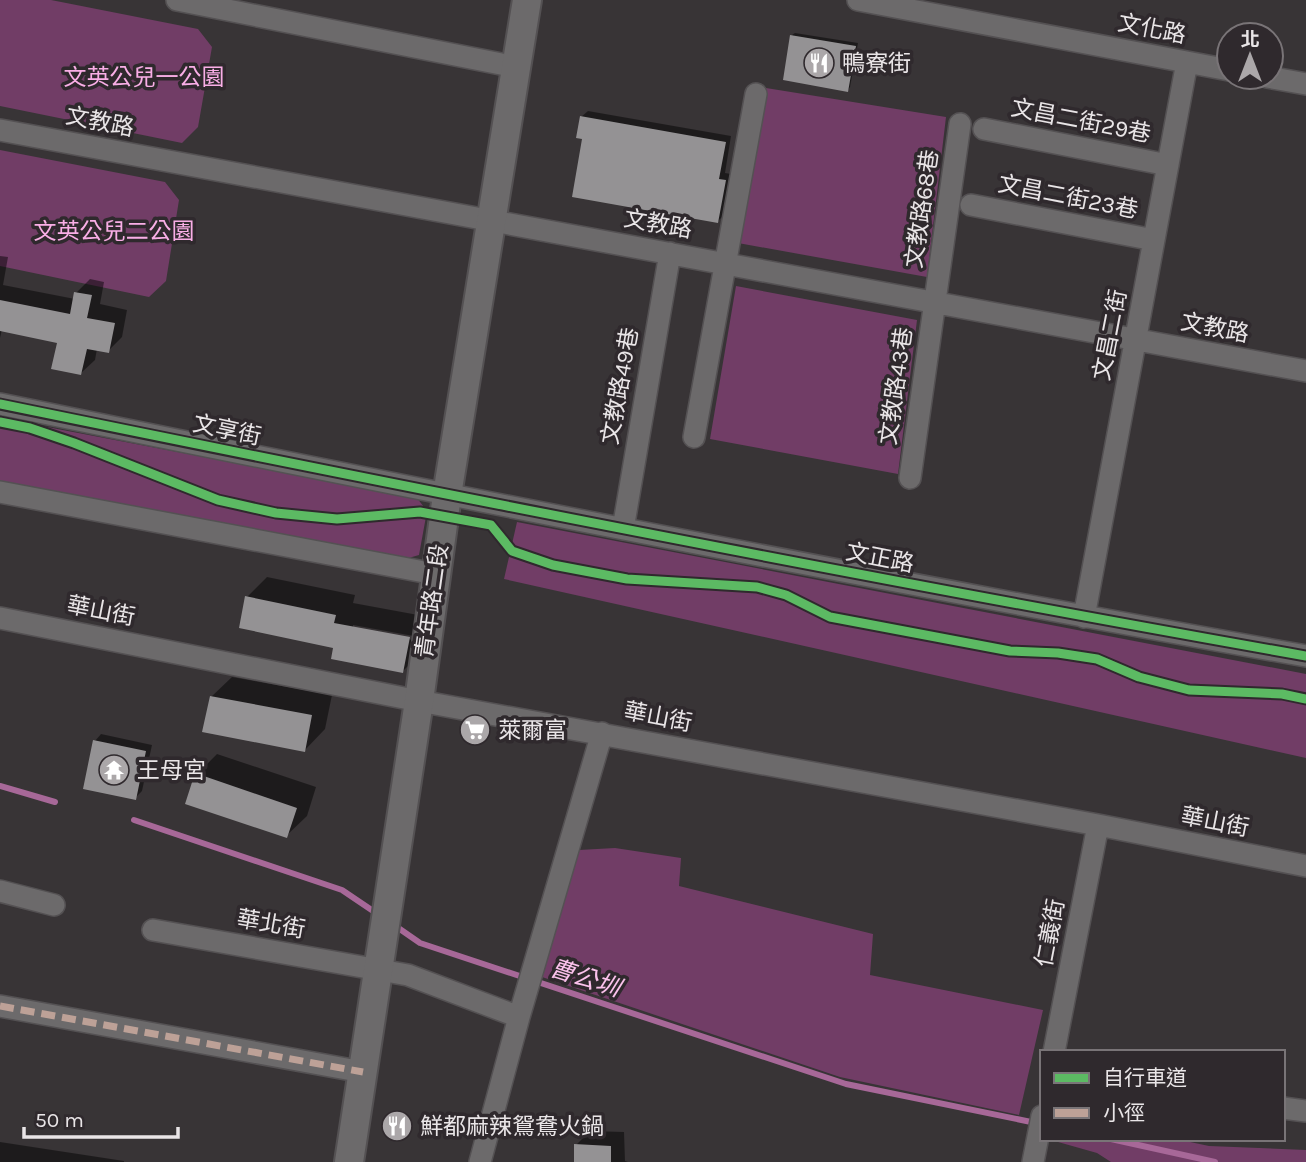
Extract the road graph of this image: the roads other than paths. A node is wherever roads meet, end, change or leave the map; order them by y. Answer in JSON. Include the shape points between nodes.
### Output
{"nodes":[{"id":1,"x":177,"y":0,"type":"edge"},
{"id":2,"x":527,"y":0,"type":"edge"},
{"id":3,"x":858,"y":0,"type":"edge"},
{"id":4,"x":1187,"y":62,"type":"junction"},
{"id":5,"x":516,"y":67,"type":"junction"},
{"id":6,"x":1215,"y":67,"type":"edge"},
{"id":7,"x":1285,"y":80,"type":"edge"},
{"id":8,"x":1306,"y":84,"type":"edge"},
{"id":9,"x":756,"y":94,"type":"dead end"},
{"id":10,"x":960,"y":124,"type":"dead end"},
{"id":11,"x":984,"y":129,"type":"dead end"},
{"id":12,"x":0,"y":130,"type":"edge"},
{"id":13,"x":1168,"y":165,"type":"junction"},
{"id":14,"x":971,"y":205,"type":"dead end"},
{"id":15,"x":491,"y":221,"type":"junction"},
{"id":16,"x":1154,"y":240,"type":"junction"},
{"id":17,"x":670,"y":253,"type":"junction"},
{"id":18,"x":725,"y":263,"type":"junction"},
{"id":19,"x":935,"y":302,"type":"junction"},
{"id":20,"x":1136,"y":340,"type":"junction"},
{"id":21,"x":1306,"y":371,"type":"edge"},
{"id":22,"x":0,"y":404,"type":"edge"},
{"id":23,"x":694,"y":437,"type":"dead end"},
{"id":24,"x":910,"y":478,"type":"dead end"},
{"id":25,"x":0,"y":492,"type":"edge"},
{"id":26,"x":447,"y":495,"type":"junction"},
{"id":27,"x":623,"y":529,"type":"junction"},
{"id":28,"x":435,"y":574,"type":"junction"},
{"id":29,"x":1084,"y":617,"type":"junction"},
{"id":30,"x":0,"y":618,"type":"edge"},
{"id":31,"x":1306,"y":656,"type":"edge"},
{"id":32,"x":419,"y":701,"type":"junction"},
{"id":33,"x":602,"y":733,"type":"junction"},
{"id":34,"x":1098,"y":825,"type":"junction"},
{"id":35,"x":1306,"y":866,"type":"edge"},
{"id":36,"x":0,"y":891,"type":"edge"},
{"id":37,"x":54,"y":905,"type":"dead end"},
{"id":38,"x":153,"y":930,"type":"dead end"},
{"id":39,"x":379,"y":969,"type":"junction"},
{"id":40,"x":0,"y":1006,"type":"edge"},
{"id":41,"x":519,"y":1017,"type":"junction"},
{"id":42,"x":1054,"y":1050,"type":"edge"},
{"id":43,"x":363,"y":1072,"type":"junction"},
{"id":44,"x":1285,"y":1108,"type":"edge"},
{"id":45,"x":1306,"y":1111,"type":"edge"},
{"id":46,"x":1040,"y":1122,"type":"edge"},
{"id":47,"x":349,"y":1162,"type":"edge"},
{"id":48,"x":480,"y":1162,"type":"edge"},
{"id":49,"x":1033,"y":1162,"type":"edge"}],
"edges":[{"from":1,"to":5,"type":"street"},
{"from":2,"to":5,"type":"street","name":"青年路二段"},
{"from":3,"to":4,"type":"street","name":"文化路"},
{"from":4,"to":6,"type":"street","name":"文化路"},
{"from":4,"to":13,"type":"street","name":"文昌二街"},
{"from":5,"to":15,"type":"street","name":"青年路二段"},
{"from":7,"to":8,"type":"street"},
{"from":9,"to":18,"type":"street"},
{"from":10,"to":19,"type":"street","name":"文教路68巷"},
{"from":11,"to":13,"type":"street","name":"文昌二街29巷"},
{"from":12,"to":15,"type":"street","name":"文教路"},
{"from":13,"to":16,"type":"street","name":"文昌二街"},
{"from":14,"to":16,"type":"street","name":"文昌二街23巷"},
{"from":15,"to":17,"type":"street","name":"文教路"},
{"from":15,"to":26,"type":"street","name":"青年路二段"},
{"from":16,"to":20,"type":"street","name":"文昌二街"},
{"from":17,"to":18,"type":"street","name":"文教路"},
{"from":17,"to":27,"type":"street","name":"文教路49巷"},
{"from":18,"to":19,"type":"street","name":"文教路"},
{"from":18,"to":23,"type":"street"},
{"from":19,"to":20,"type":"street","name":"文教路"},
{"from":19,"to":24,"type":"street","name":"文教路43巷"},
{"from":20,"to":21,"type":"street","name":"文教路"},
{"from":20,"to":29,"type":"street","name":"文昌二街"},
{"from":22,"to":26,"type":"street","name":"文享街"},
{"from":25,"to":28,"type":"street"},
{"from":26,"to":27,"type":"street","name":"文正路"},
{"from":26,"to":28,"type":"street","name":"青年路二段"},
{"from":27,"to":29,"type":"street","name":"文正路"},
{"from":28,"to":32,"type":"street","name":"青年路二段"},
{"from":29,"to":31,"type":"street","name":"文正路"},
{"from":30,"to":32,"type":"street","name":"華山街"},
{"from":32,"to":33,"type":"street","name":"華山街"},
{"from":32,"to":39,"type":"street","name":"青年路二段"},
{"from":33,"to":34,"type":"street","name":"華山街"},
{"from":33,"to":41,"type":"street"},
{"from":34,"to":35,"type":"street","name":"華山街"},
{"from":34,"to":42,"type":"street","name":"仁義街"},
{"from":36,"to":37,"type":"street"},
{"from":38,"to":39,"type":"street","name":"華北街"},
{"from":39,"to":41,"type":"street","name":"華北街","via":[[408,975]]},
{"from":39,"to":43,"type":"street","name":"青年路二段"},
{"from":40,"to":43,"type":"street"},
{"from":41,"to":48,"type":"street"},
{"from":43,"to":47,"type":"street","name":"青年路二段"},
{"from":44,"to":45,"type":"street"},
{"from":46,"to":49,"type":"street"}]}
